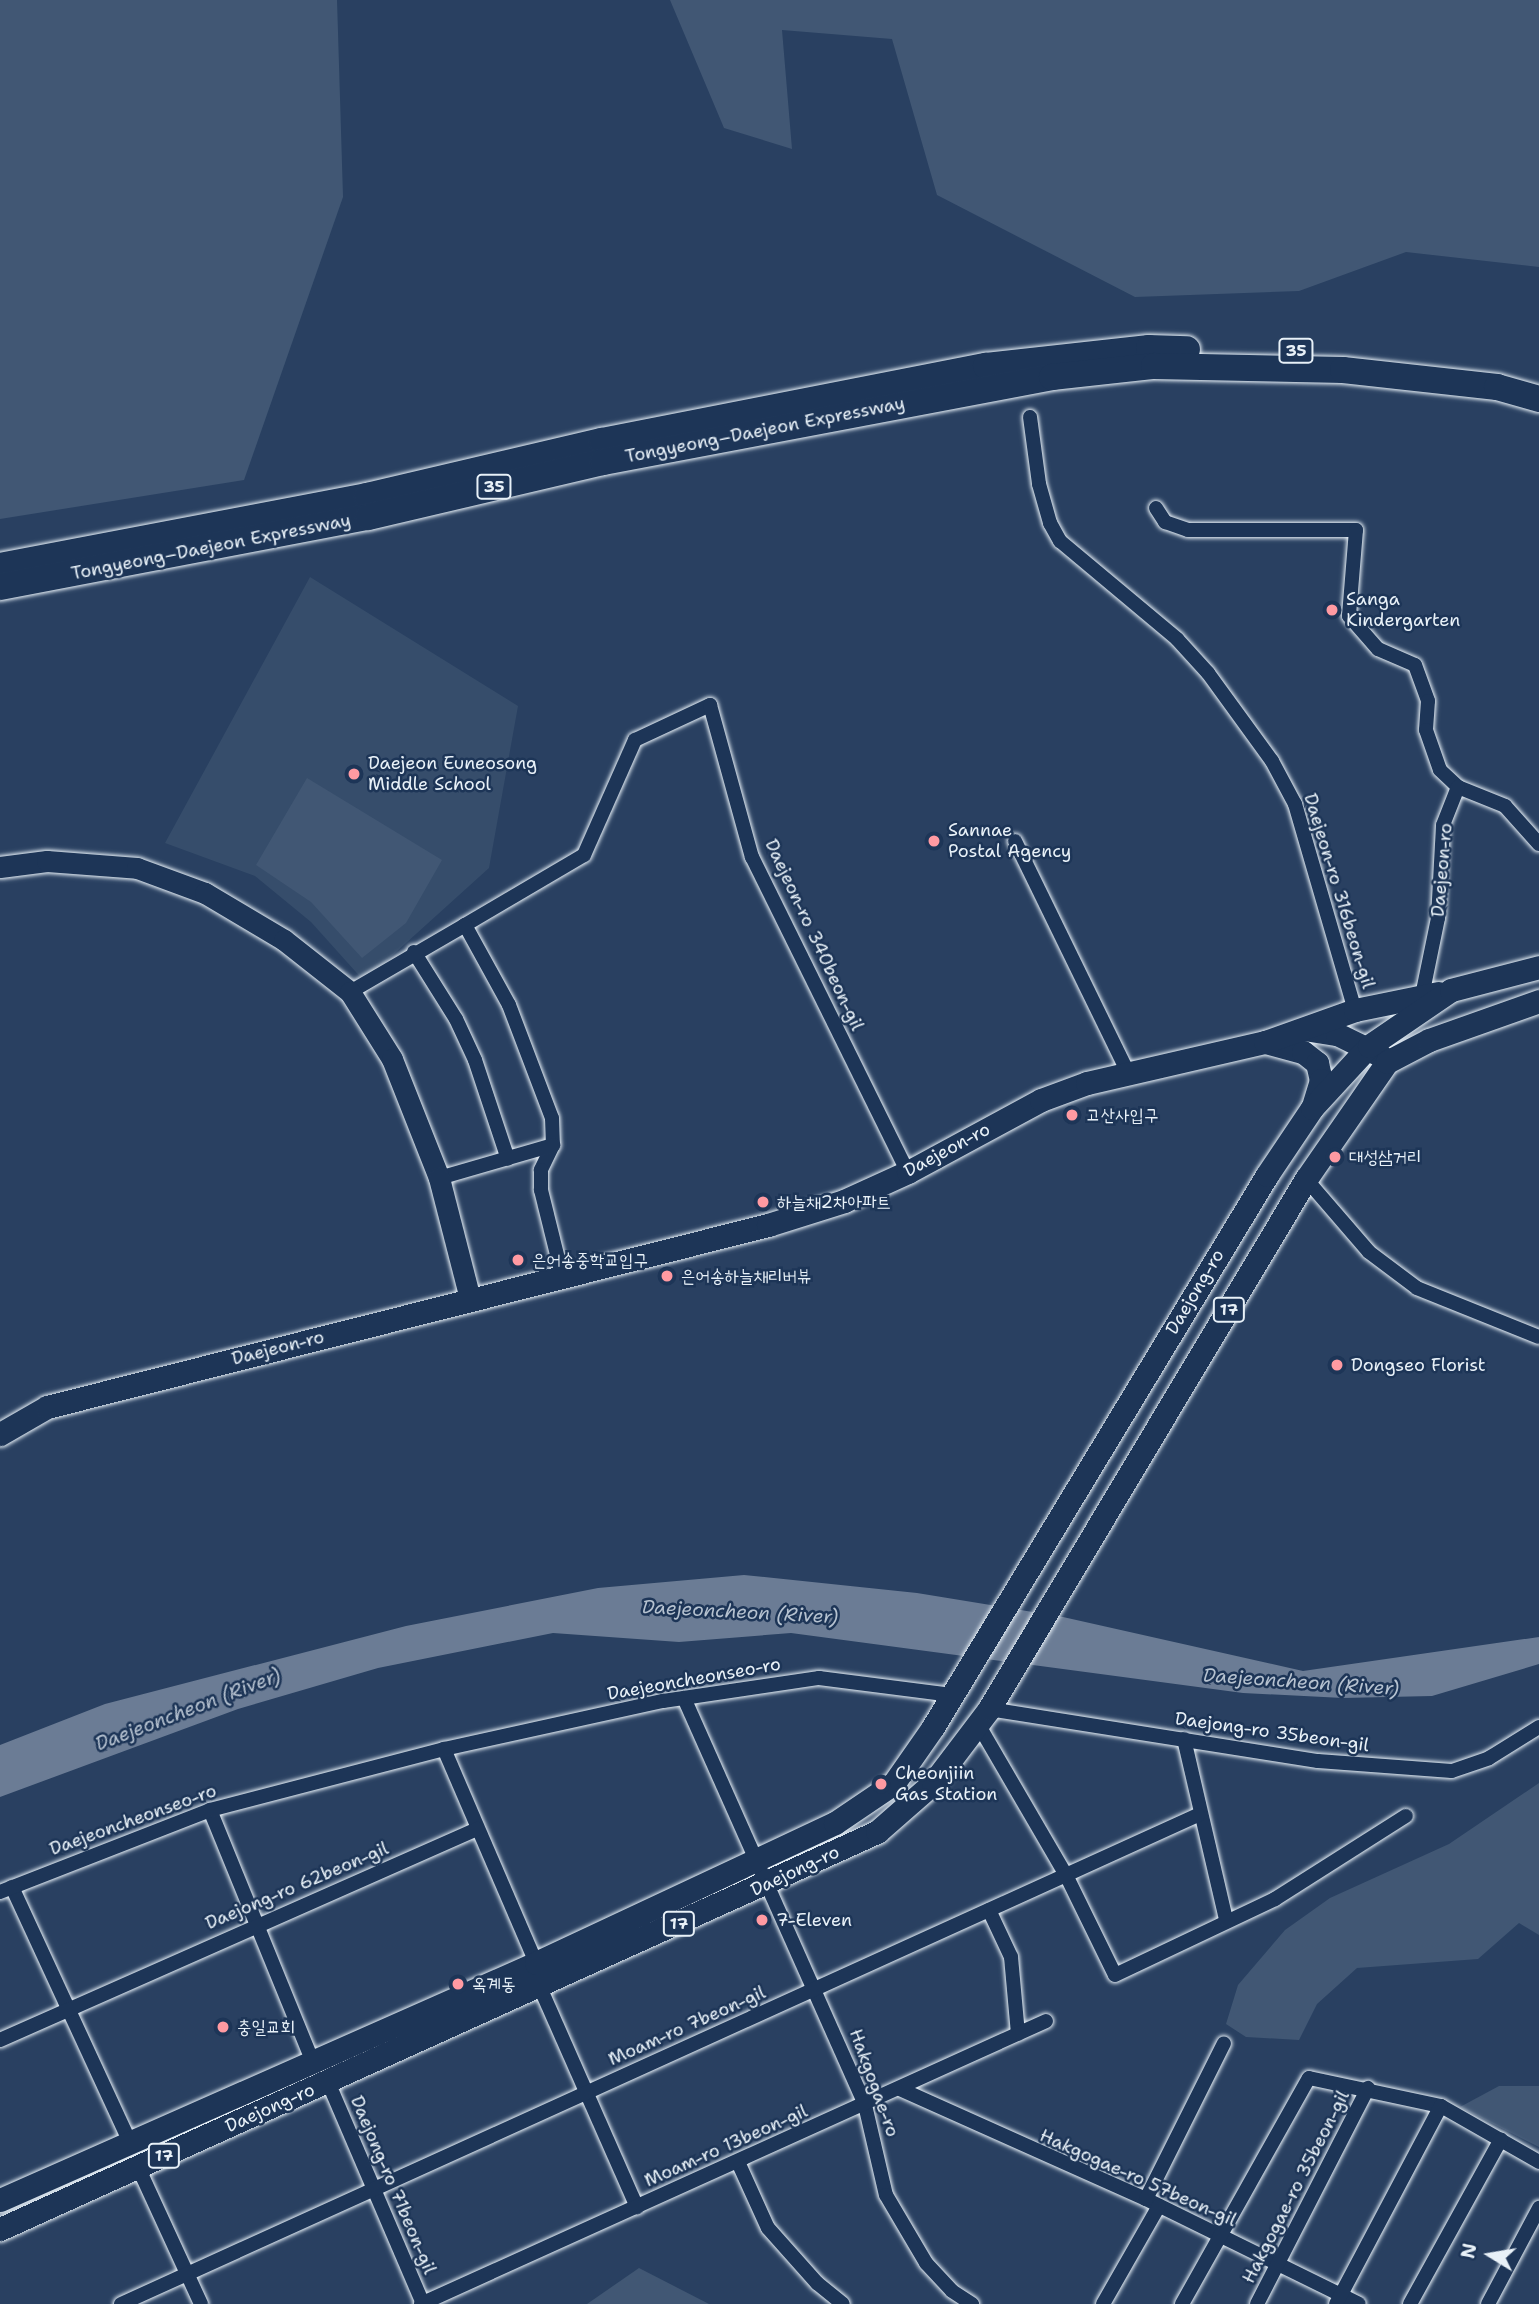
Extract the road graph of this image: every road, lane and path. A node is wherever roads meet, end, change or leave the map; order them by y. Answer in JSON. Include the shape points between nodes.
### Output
{"nodes":[{"id":1,"x":1052,"y":367,"type":"junction"},
{"id":2,"x":987,"y":376,"type":"junction"},
{"id":3,"x":1539,"y":382,"type":"edge"},
{"id":4,"x":1539,"y":399,"type":"edge"},
{"id":5,"x":1030,"y":417,"type":"dead end"},
{"id":6,"x":1156,"y":508,"type":"dead end"},
{"id":7,"x":0,"y":566,"type":"edge"},
{"id":8,"x":0,"y":587,"type":"edge"},
{"id":9,"x":1458,"y":787,"type":"junction"},
{"id":10,"x":1015,"y":841,"type":"dead end"},
{"id":11,"x":1539,"y":844,"type":"edge"},
{"id":12,"x":0,"y":867,"type":"edge"},
{"id":13,"x":465,"y":925,"type":"junction"},
{"id":14,"x":414,"y":952,"type":"junction"},
{"id":15,"x":1539,"y":967,"type":"edge"},
{"id":16,"x":1451,"y":990,"type":"junction"},
{"id":17,"x":350,"y":992,"type":"junction"},
{"id":18,"x":1422,"y":996,"type":"junction"},
{"id":19,"x":1539,"y":1001,"type":"edge"},
{"id":20,"x":1355,"y":1010,"type":"junction"},
{"id":21,"x":1302,"y":1029,"type":"junction"},
{"id":22,"x":1265,"y":1042,"type":"junction"},
{"id":23,"x":1369,"y":1046,"type":"junction"},
{"id":24,"x":1387,"y":1062,"type":"junction"},
{"id":25,"x":1127,"y":1071,"type":"junction"},
{"id":26,"x":1312,"y":1108,"type":"junction"},
{"id":27,"x":553,"y":1145,"type":"junction"},
{"id":28,"x":508,"y":1158,"type":"junction"},
{"id":29,"x":908,"y":1172,"type":"junction"},
{"id":30,"x":439,"y":1178,"type":"junction"},
{"id":31,"x":1306,"y":1180,"type":"junction"},
{"id":32,"x":562,"y":1275,"type":"junction"},
{"id":33,"x":470,"y":1299,"type":"junction"},
{"id":34,"x":1539,"y":1337,"type":"edge"},
{"id":35,"x":0,"y":1434,"type":"edge"},
{"id":36,"x":953,"y":1694,"type":"junction"},
{"id":37,"x":684,"y":1698,"type":"junction"},
{"id":38,"x":984,"y":1716,"type":"junction"},
{"id":39,"x":1539,"y":1727,"type":"edge"},
{"id":40,"x":1184,"y":1739,"type":"junction"},
{"id":41,"x":444,"y":1749,"type":"junction"},
{"id":42,"x":210,"y":1810,"type":"junction"},
{"id":43,"x":1198,"y":1815,"type":"junction"},
{"id":44,"x":1406,"y":1816,"type":"dead end"},
{"id":45,"x":477,"y":1829,"type":"junction"},
{"id":46,"x":757,"y":1859,"type":"junction"},
{"id":47,"x":1066,"y":1875,"type":"junction"},
{"id":48,"x":769,"y":1884,"type":"junction"},
{"id":49,"x":6,"y":1890,"type":"edge"},
{"id":50,"x":989,"y":1910,"type":"junction"},
{"id":51,"x":1226,"y":1920,"type":"junction"},
{"id":52,"x":255,"y":1923,"type":"junction"},
{"id":53,"x":537,"y":1974,"type":"junction"},
{"id":54,"x":816,"y":1988,"type":"junction"},
{"id":55,"x":67,"y":2011,"type":"junction"},
{"id":56,"x":1046,"y":2021,"type":"dead end"},
{"id":57,"x":1018,"y":2034,"type":"junction"},
{"id":58,"x":0,"y":2040,"type":"edge"},
{"id":59,"x":1224,"y":2043,"type":"dead end"},
{"id":60,"x":312,"y":2060,"type":"junction"},
{"id":61,"x":328,"y":2082,"type":"junction"},
{"id":62,"x":1368,"y":2088,"type":"junction"},
{"id":63,"x":900,"y":2090,"type":"junction"},
{"id":64,"x":588,"y":2092,"type":"junction"},
{"id":65,"x":865,"y":2105,"type":"junction"},
{"id":66,"x":1441,"y":2106,"type":"junction"},
{"id":67,"x":1501,"y":2139,"type":"junction"},
{"id":68,"x":130,"y":2142,"type":"junction"},
{"id":69,"x":738,"y":2162,"type":"junction"},
{"id":70,"x":1539,"y":2162,"type":"edge"},
{"id":71,"x":138,"y":2167,"type":"junction"},
{"id":72,"x":373,"y":2189,"type":"junction"},
{"id":73,"x":0,"y":2200,"type":"edge"},
{"id":74,"x":1153,"y":2202,"type":"junction"},
{"id":75,"x":637,"y":2207,"type":"junction"},
{"id":76,"x":1539,"y":2208,"type":"edge"},
{"id":77,"x":0,"y":2229,"type":"edge"},
{"id":78,"x":1221,"y":2236,"type":"junction"},
{"id":79,"x":1279,"y":2265,"type":"junction"},
{"id":80,"x":188,"y":2274,"type":"junction"},
{"id":81,"x":1339,"y":2300,"type":"edge"},
{"id":82,"x":121,"y":2304,"type":"edge"},
{"id":83,"x":201,"y":2304,"type":"edge"},
{"id":84,"x":422,"y":2304,"type":"edge"},
{"id":85,"x":843,"y":2304,"type":"edge"},
{"id":86,"x":972,"y":2304,"type":"edge"},
{"id":87,"x":1103,"y":2304,"type":"edge"},
{"id":88,"x":1182,"y":2304,"type":"edge"},
{"id":89,"x":1257,"y":2304,"type":"edge"},
{"id":90,"x":1359,"y":2304,"type":"edge"},
{"id":91,"x":1410,"y":2304,"type":"edge"},
{"id":92,"x":1488,"y":2304,"type":"edge"}],
"edges":[{"from":1,"to":2,"type":"highway","name":"Tongyeong–Daejeon Expressway","number":"35"},
{"from":1,"to":3,"type":"highway","name":"Tongyeong–Daejeon Expressway","number":"35","via":[[1149,348],[1338,352],[1493,369]]},
{"from":1,"to":4,"type":"highway","name":"Tongyeong–Daejeon Expressway","number":"35","via":[[1343,370],[1497,387]]},
{"from":2,"to":7,"type":"highway","name":"Tongyeong–Daejeon Expressway","number":"35","via":[[602,441],[367,496]]},
{"from":2,"to":8,"type":"highway","name":"Tongyeong–Daejeon Expressway","number":"35","via":[[368,517]]},
{"from":5,"to":20,"type":"street","name":"Daejeon-ro 316beon-gil","via":[[1039,484],[1060,541],[1177,639],[1201,665],[1290,793]]},
{"from":6,"to":9,"type":"street","via":[[1165,522],[1188,530],[1356,530],[1349,617],[1378,649],[1415,665],[1428,701],[1426,730],[1440,770]]},
{"from":9,"to":11,"type":"street","via":[[1505,806]]},
{"from":9,"to":18,"type":"street","name":"Daejeon-ro","via":[[1443,824],[1438,918]]},
{"from":10,"to":25,"type":"street"},
{"from":12,"to":17,"type":"main road","via":[[47,860],[137,868],[205,893],[284,940]]},
{"from":13,"to":14,"type":"street"},
{"from":13,"to":27,"type":"street","via":[[509,1005],[552,1118]]},
{"from":13,"to":29,"type":"street","name":"Daejeon-ro 340beon-gil","via":[[584,855],[635,740],[710,705],[752,857]]},
{"from":14,"to":17,"type":"street"},
{"from":14,"to":28,"type":"street","via":[[456,1018]]},
{"from":15,"to":16,"type":"main road","number":"17"},
{"from":16,"to":18,"type":"main road"},
{"from":16,"to":23,"type":"main road","number":"17"},
{"from":17,"to":30,"type":"main road","via":[[392,1059]]},
{"from":18,"to":20,"type":"main road"},
{"from":19,"to":24,"type":"main road","number":"17","via":[[1429,1040]]},
{"from":20,"to":21,"type":"main road"},
{"from":21,"to":22,"type":"main road","name":"Daejeon-ro"},
{"from":21,"to":23,"type":"main road","name":"Daejeon-ro","via":[[1337,1034]]},
{"from":22,"to":25,"type":"main road","name":"Daejeon-ro"},
{"from":22,"to":26,"type":"main road","via":[[1303,1052],[1317,1063],[1321,1080]]},
{"from":23,"to":24,"type":"main road","name":"Daejeon-ro"},
{"from":23,"to":26,"type":"main road","name":"Daejong-ro","number":"17"},
{"from":24,"to":31,"type":"main road","number":"17"},
{"from":25,"to":29,"type":"main road","name":"Daejeon-ro","via":[[1041,1100]]},
{"from":26,"to":36,"type":"main road","name":"Daejong-ro","number":"17"},
{"from":27,"to":28,"type":"street"},
{"from":27,"to":32,"type":"street","via":[[541,1170],[541,1190]]},
{"from":28,"to":30,"type":"street"},
{"from":29,"to":32,"type":"main road","name":"Daejeon-ro","via":[[844,1200],[768,1225]]},
{"from":30,"to":33,"type":"main road"},
{"from":31,"to":34,"type":"street","via":[[1369,1252],[1417,1288]]},
{"from":31,"to":38,"type":"main road","number":"17"},
{"from":32,"to":33,"type":"main road","name":"Daejeon-ro"},
{"from":33,"to":35,"type":"main road","name":"Daejeon-ro","via":[[47,1407]]},
{"from":36,"to":37,"type":"street","name":"Daejeoncheonseo-ro","via":[[819,1678]]},
{"from":36,"to":46,"type":"main road","name":"Daejong-ro","number":"17","via":[[894,1783],[835,1823]]},
{"from":37,"to":41,"type":"street","name":"Daejeoncheonseo-ro"},
{"from":37,"to":46,"type":"street","name":"Daejong-ro"},
{"from":38,"to":40,"type":"street","name":"Daejong-ro 35beon-gil"},
{"from":38,"to":47,"type":"street"},
{"from":38,"to":48,"type":"main road","name":"Daejong-ro","number":"17","via":[[933,1783],[877,1832]]},
{"from":39,"to":40,"type":"street","name":"Daejong-ro 35beon-gil","via":[[1489,1758],[1452,1771],[1318,1761]]},
{"from":40,"to":43,"type":"street"},
{"from":41,"to":42,"type":"street","name":"Daejeoncheonseo-ro"},
{"from":41,"to":45,"type":"street"},
{"from":42,"to":49,"type":"street","name":"Daejeoncheonseo-ro"},
{"from":42,"to":52,"type":"street","name":"Daejong-ro"},
{"from":43,"to":47,"type":"street","name":"Moam-ro 7beon-gil"},
{"from":43,"to":51,"type":"street"},
{"from":44,"to":51,"type":"street","via":[[1275,1899]]},
{"from":45,"to":52,"type":"street","name":"Daejong-ro 62beon-gil"},
{"from":45,"to":53,"type":"street"},
{"from":46,"to":48,"type":"street","name":"Hakgogae-ro"},
{"from":46,"to":53,"type":"main road","name":"Daejong-ro","number":"17"},
{"from":47,"to":50,"type":"street","name":"Moam-ro 7beon-gil"},
{"from":47,"to":51,"type":"street","via":[[1115,1975]]},
{"from":48,"to":53,"type":"main road","name":"Daejong-ro","number":"17"},
{"from":48,"to":54,"type":"street","name":"Hakgogae-ro"},
{"from":49,"to":55,"type":"street"},
{"from":50,"to":54,"type":"street","name":"Moam-ro 7beon-gil"},
{"from":50,"to":57,"type":"street","via":[[1012,1957]]},
{"from":52,"to":55,"type":"street","name":"Daejong-ro 62beon-gil"},
{"from":52,"to":60,"type":"street","name":"Daejong-ro"},
{"from":53,"to":60,"type":"main road","name":"Daejong-ro","number":"17"},
{"from":53,"to":61,"type":"main road","name":"Daejong-ro","number":"17"},
{"from":53,"to":64,"type":"street"},
{"from":54,"to":64,"type":"street","name":"Moam-ro 7beon-gil"},
{"from":54,"to":65,"type":"street","name":"Hakgogae-ro"},
{"from":55,"to":58,"type":"street","name":"Daejong-ro 62beon-gil"},
{"from":55,"to":68,"type":"street"},
{"from":56,"to":57,"type":"street","name":"Moam-ro 13beon-gil"},
{"from":57,"to":63,"type":"street","name":"Moam-ro 13beon-gil"},
{"from":59,"to":74,"type":"street"},
{"from":60,"to":68,"type":"main road","name":"Daejong-ro","number":"17"},
{"from":61,"to":71,"type":"main road","name":"Daejong-ro","number":"17"},
{"from":61,"to":72,"type":"street","name":"Daejong-ro 71beon-gil"},
{"from":62,"to":66,"type":"street"},
{"from":62,"to":78,"type":"street","via":[[1309,2078]]},
{"from":62,"to":79,"type":"street","name":"Hakgogae-ro 35beon-gil"},
{"from":63,"to":65,"type":"street","name":"Moam-ro 13beon-gil"},
{"from":63,"to":74,"type":"street","name":"Hakgogae-ro 57beon-gil"},
{"from":64,"to":72,"type":"street","name":"Moam-ro 7beon-gil"},
{"from":64,"to":75,"type":"street"},
{"from":65,"to":69,"type":"street","name":"Moam-ro 13beon-gil"},
{"from":65,"to":86,"type":"street","name":"Hakgogae-ro","via":[[886,2195],[926,2263],[952,2291]]},
{"from":66,"to":67,"type":"street"},
{"from":66,"to":81,"type":"street"},
{"from":67,"to":70,"type":"street"},
{"from":67,"to":91,"type":"street"},
{"from":68,"to":73,"type":"main road","name":"Daejong-ro","number":"17"},
{"from":69,"to":75,"type":"street","name":"Moam-ro 13beon-gil"},
{"from":69,"to":85,"type":"street","via":[[768,2228],[817,2283]]},
{"from":71,"to":77,"type":"main road","name":"Daejong-ro","number":"17"},
{"from":71,"to":80,"type":"street"},
{"from":72,"to":80,"type":"street","name":"Moam-ro 7beon-gil"},
{"from":72,"to":84,"type":"street","name":"Daejong-ro 71beon-gil"},
{"from":74,"to":78,"type":"street","name":"Hakgogae-ro 57beon-gil"},
{"from":74,"to":87,"type":"street"},
{"from":75,"to":84,"type":"street","name":"Moam-ro 13beon-gil"},
{"from":76,"to":92,"type":"street"},
{"from":78,"to":79,"type":"street","name":"Hakgogae-ro 57beon-gil"},
{"from":78,"to":88,"type":"street"},
{"from":79,"to":81,"type":"street","name":"Hakgogae-ro 57beon-gil"},
{"from":79,"to":89,"type":"street","name":"Hakgogae-ro 35beon-gil"},
{"from":80,"to":82,"type":"street","name":"Moam-ro 7beon-gil"},
{"from":80,"to":83,"type":"street"},
{"from":81,"to":90,"type":"street","name":"Hakgogae-ro 57beon-gil"}]}
